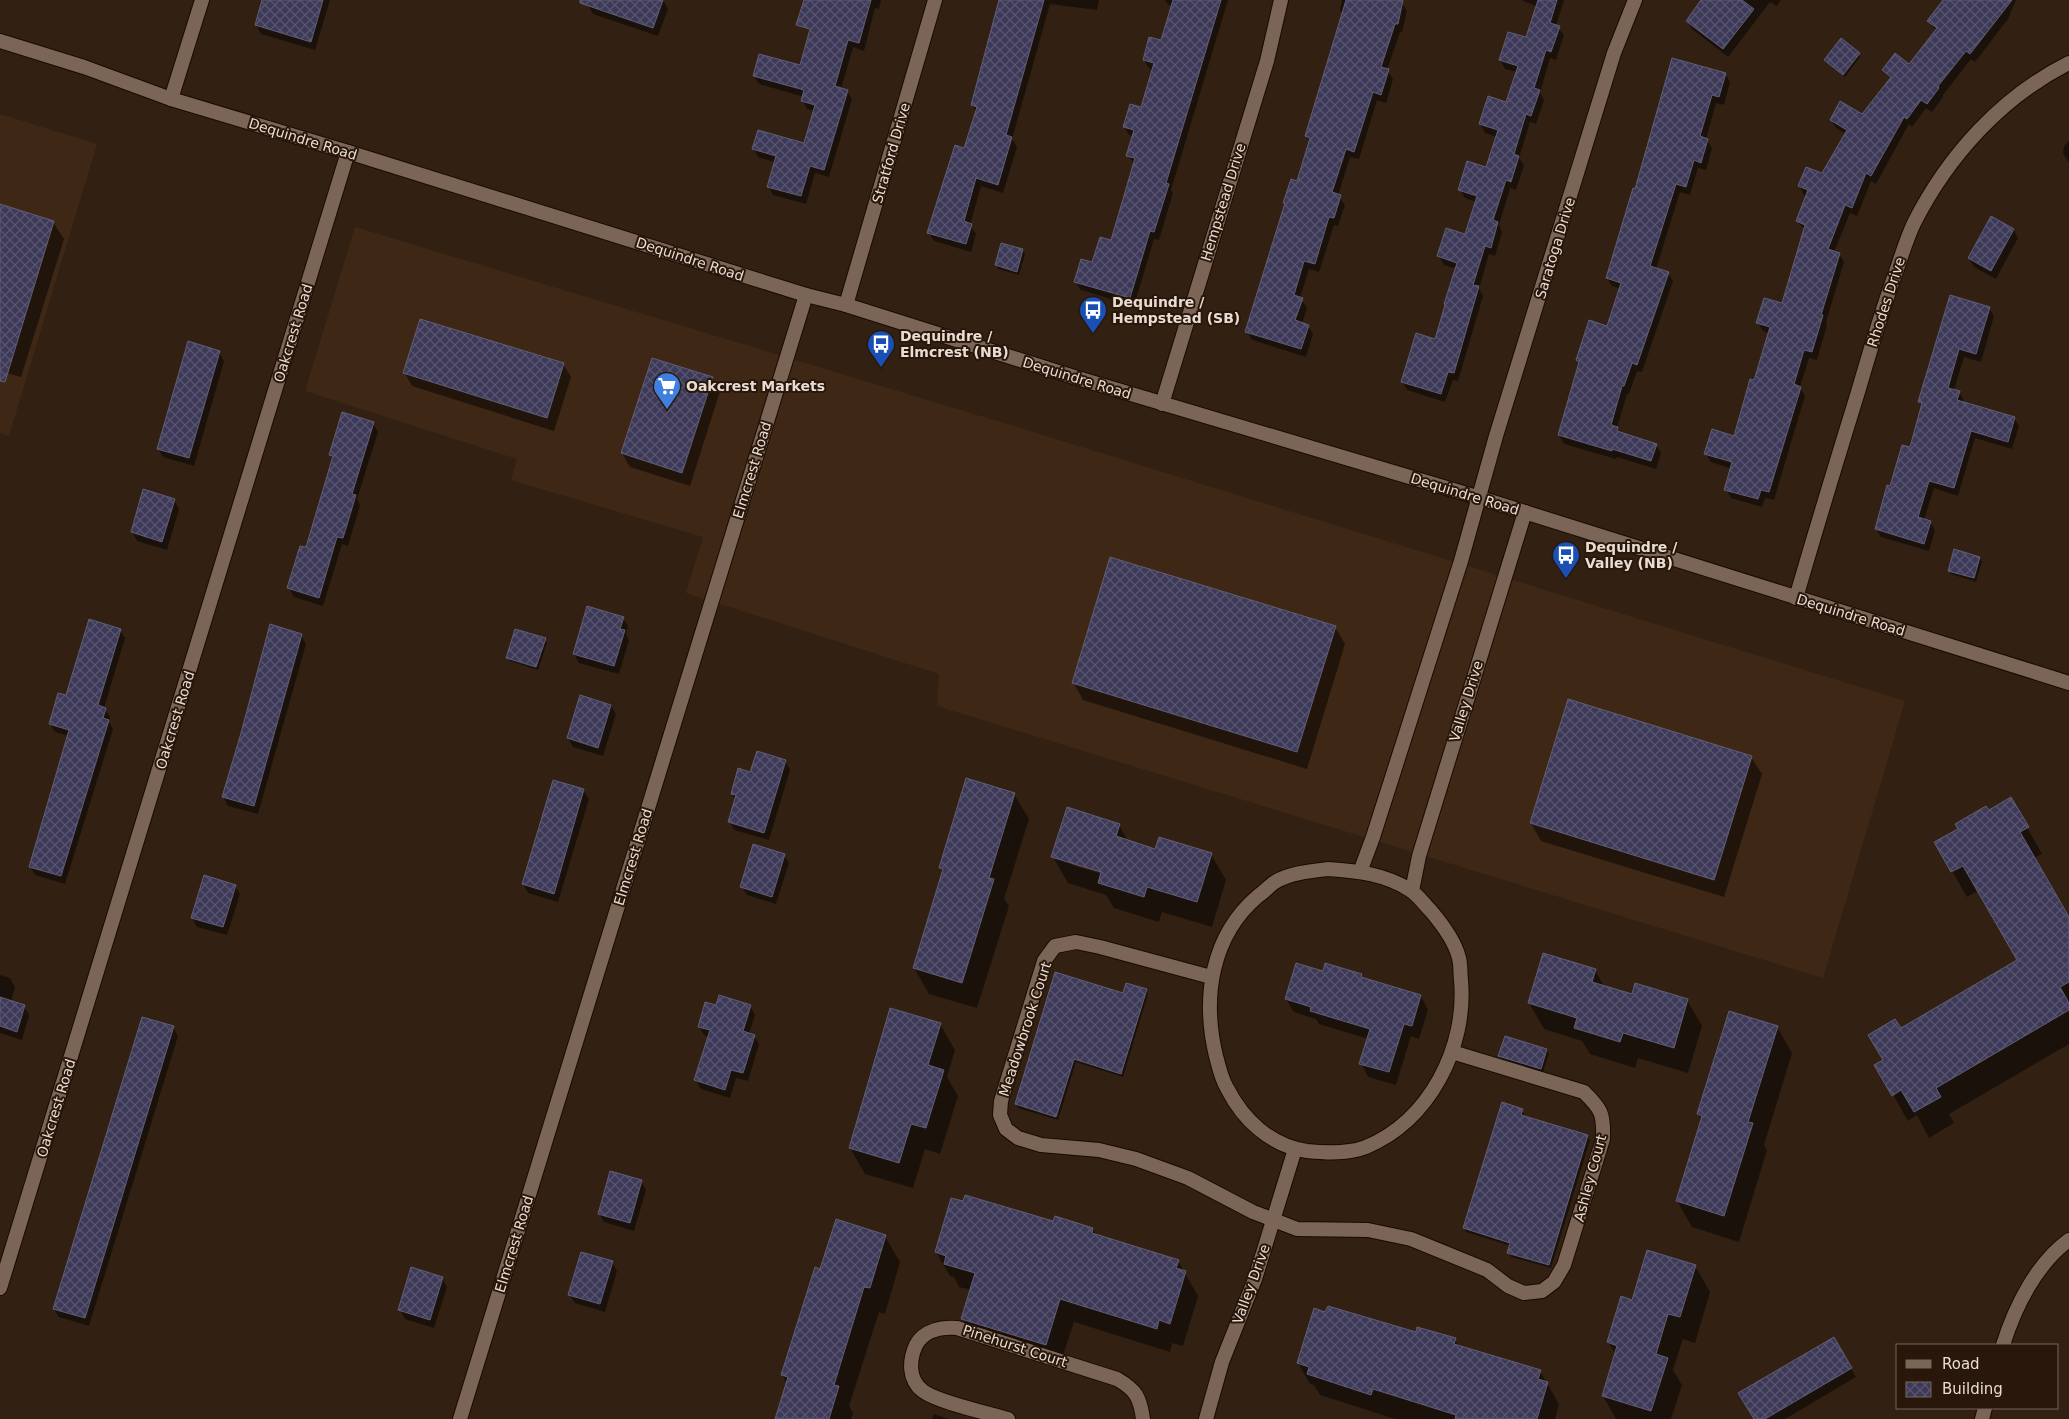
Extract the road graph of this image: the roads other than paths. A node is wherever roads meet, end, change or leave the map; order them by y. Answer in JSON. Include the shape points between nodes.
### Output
{"nodes":[{"id":1,"x":202,"y":0,"type":"edge"},
{"id":2,"x":936,"y":0,"type":"edge"},
{"id":3,"x":1281,"y":0,"type":"edge"},
{"id":4,"x":1635,"y":0,"type":"edge"},
{"id":5,"x":0,"y":40,"type":"edge"},
{"id":6,"x":2069,"y":63,"type":"edge"},
{"id":7,"x":171,"y":99,"type":"junction"},
{"id":8,"x":348,"y":152,"type":"junction"},
{"id":9,"x":806,"y":295,"type":"junction"},
{"id":10,"x":846,"y":305,"type":"junction"},
{"id":11,"x":1162,"y":404,"type":"junction"},
{"id":12,"x":1480,"y":498,"type":"junction"},
{"id":13,"x":1525,"y":512,"type":"junction"},
{"id":14,"x":1796,"y":598,"type":"junction"},
{"id":15,"x":2069,"y":683,"type":"edge"},
{"id":16,"x":1360,"y":872,"type":"junction"},
{"id":17,"x":1412,"y":891,"type":"junction"},
{"id":18,"x":1212,"y":978,"type":"junction"},
{"id":19,"x":1452,"y":1052,"type":"junction"},
{"id":20,"x":1295,"y":1149,"type":"junction"},
{"id":21,"x":1274,"y":1220,"type":"junction"},
{"id":22,"x":2069,"y":1240,"type":"edge"},
{"id":23,"x":0,"y":1288,"type":"edge"},
{"id":24,"x":2003,"y":1344,"type":"edge"},
{"id":25,"x":460,"y":1419,"type":"edge"},
{"id":26,"x":1008,"y":1419,"type":"edge"},
{"id":27,"x":1142,"y":1419,"type":"edge"},
{"id":28,"x":1206,"y":1419,"type":"edge"}],
"edges":[{"from":1,"to":7,"type":"street"},
{"from":2,"to":10,"type":"street","name":"Stratford Drive"},
{"from":3,"to":11,"type":"street","name":"Hempstead Drive","via":[[1266,61]]},
{"from":4,"to":12,"type":"street","name":"Saratoga Drive","via":[[1614,53],[1496,436]]},
{"from":5,"to":7,"type":"street","name":"Dequindre Road"},
{"from":6,"to":14,"type":"street","name":"Rhodes Drive","via":[[2021,93],[1988,121],[1942,177],[1914,224],[1892,281]]},
{"from":7,"to":8,"type":"street","name":"Dequindre Road"},
{"from":8,"to":9,"type":"street","name":"Dequindre Road"},
{"from":8,"to":23,"type":"street","name":"Oakcrest Road"},
{"from":9,"to":10,"type":"street","name":"Dequindre Road"},
{"from":9,"to":25,"type":"street","name":"Elmcrest Road"},
{"from":10,"to":11,"type":"street","name":"Dequindre Road"},
{"from":11,"to":12,"type":"street","name":"Dequindre Road"},
{"from":12,"to":13,"type":"street","name":"Dequindre Road"},
{"from":12,"to":16,"type":"street"},
{"from":13,"to":14,"type":"street","name":"Dequindre Road"},
{"from":13,"to":17,"type":"street","name":"Valley Drive","via":[[1419,856]]},
{"from":14,"to":15,"type":"street","name":"Dequindre Road"},
{"from":16,"to":17,"type":"street","via":[[1386,878]]},
{"from":16,"to":18,"type":"street","via":[[1328,869],[1275,882],[1234,922],[1220,946]]},
{"from":17,"to":19,"type":"street","via":[[1443,924],[1459,958],[1461,1014]]},
{"from":18,"to":20,"type":"street","via":[[1210,1032],[1226,1086],[1253,1124],[1279,1143]]},
{"from":18,"to":21,"type":"street","name":"Meadowbrook Court","via":[[1076,942],[1055,946],[1044,961],[1036,985],[1005,1083],[1000,1115],[1006,1129],[1018,1138],[1136,1159],[1188,1178]]},
{"from":19,"to":20,"type":"street","via":[[1430,1094],[1413,1115],[1392,1132],[1366,1147],[1348,1152]]},
{"from":19,"to":21,"type":"street","name":"Ashley Court","via":[[1584,1092],[1599,1107],[1604,1123],[1603,1139],[1564,1265],[1554,1282],[1542,1291],[1524,1293],[1508,1286],[1487,1270],[1411,1240],[1368,1230],[1297,1228]]},
{"from":20,"to":21,"type":"street","name":"Valley Drive"},
{"from":21,"to":28,"type":"street","name":"Valley Drive","via":[[1222,1362]]},
{"from":22,"to":24,"type":"street","via":[[2027,1290],[2016,1308]]},
{"from":26,"to":27,"type":"street","name":"Pinehurst Court","via":[[922,1391],[911,1368],[911,1357],[918,1342],[929,1333],[957,1328],[1117,1379],[1138,1395]]}]}
